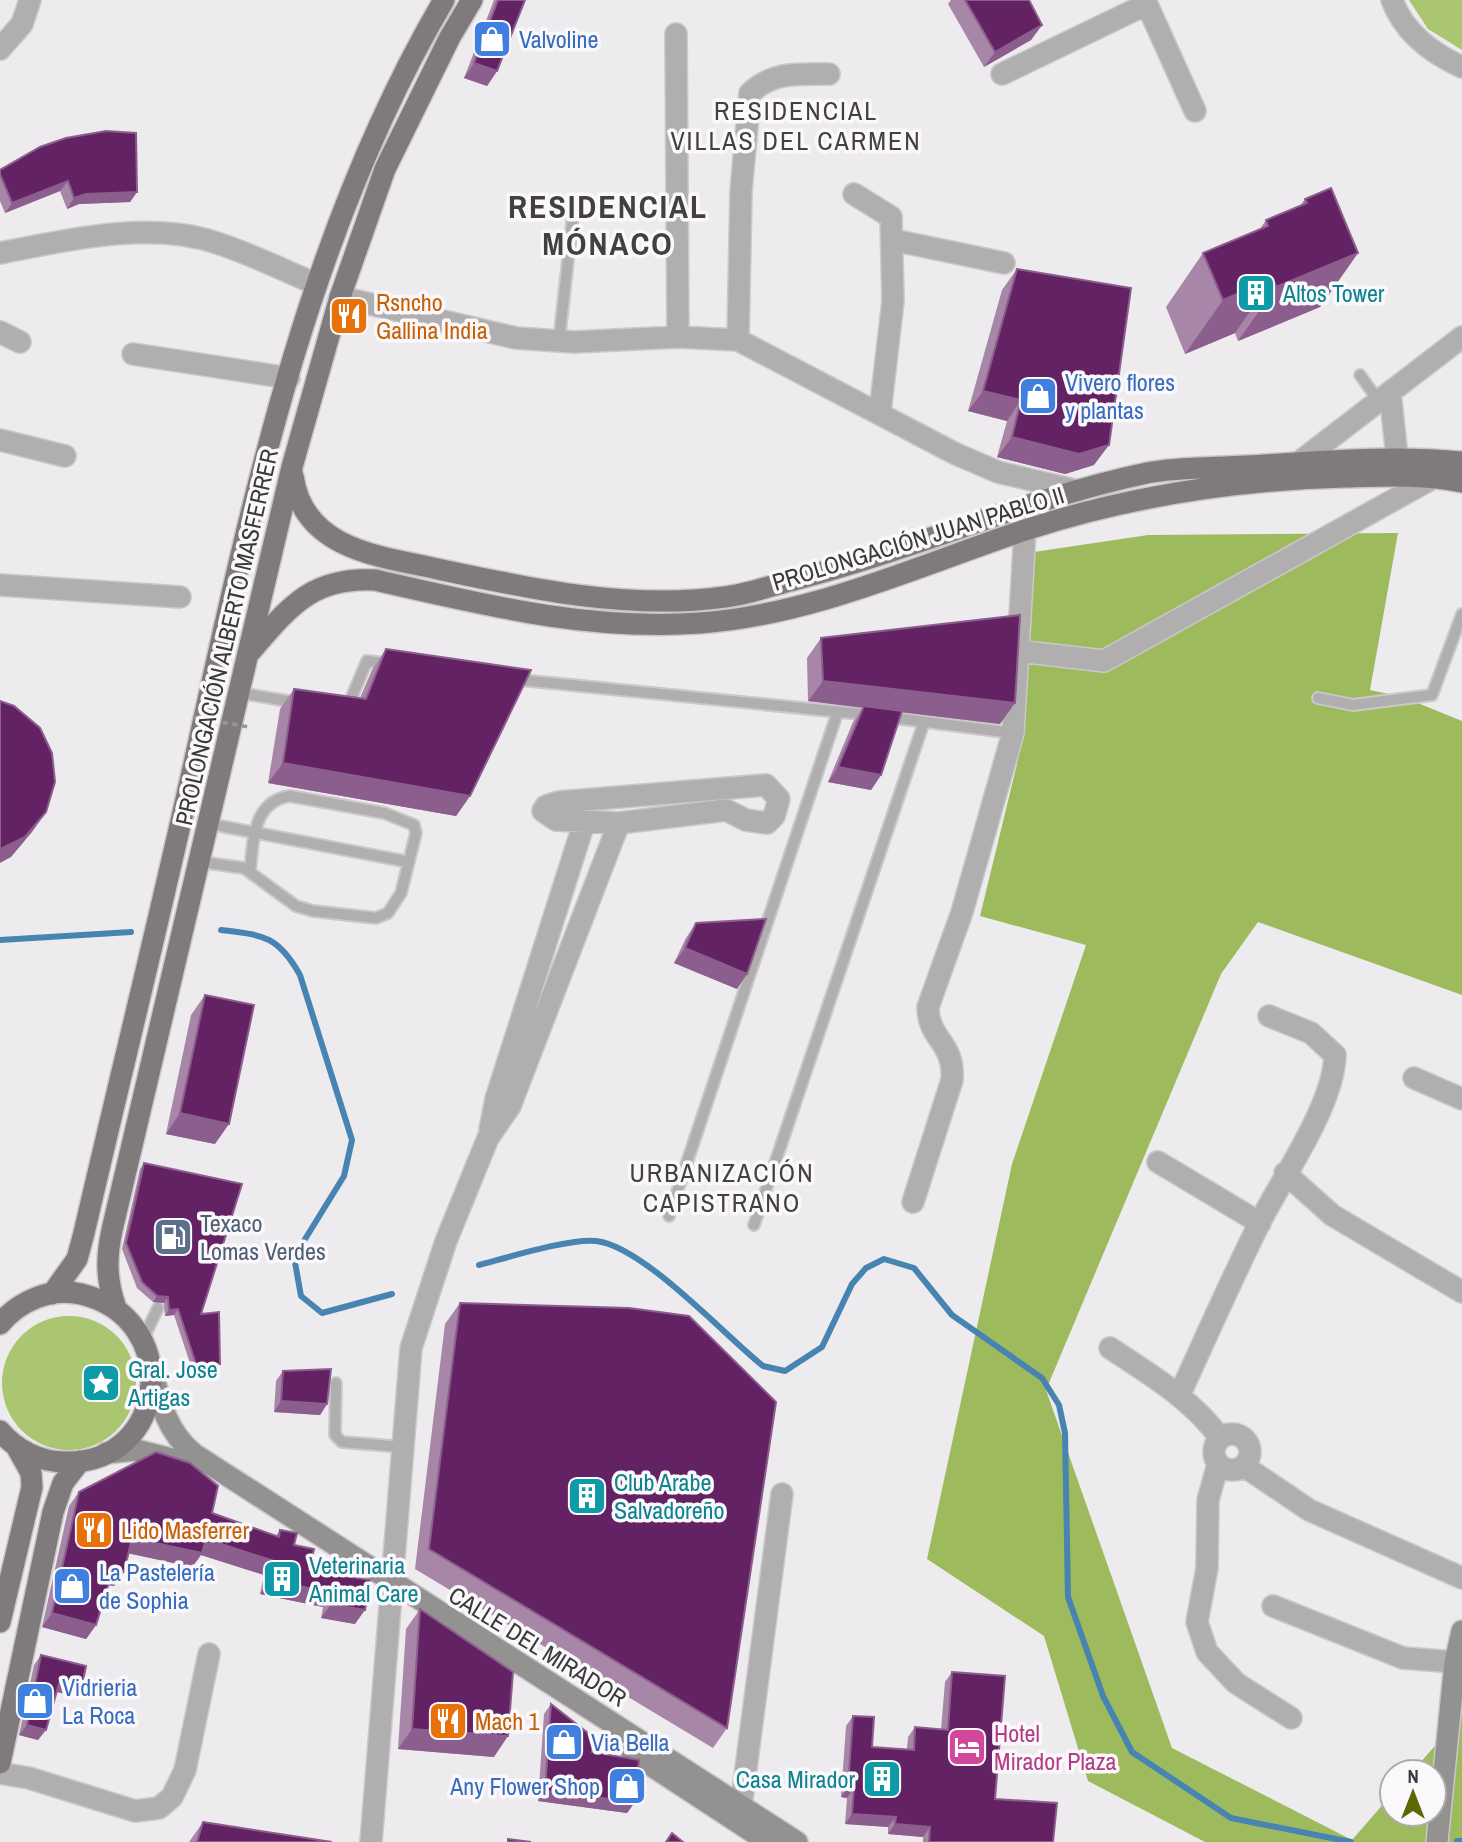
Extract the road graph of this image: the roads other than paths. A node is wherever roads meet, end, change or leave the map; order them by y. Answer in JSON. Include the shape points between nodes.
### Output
{"nodes":[{"id":1,"x":30,"y":0,"type":"edge"},
{"id":2,"x":444,"y":0,"type":"edge"},
{"id":3,"x":472,"y":0,"type":"edge"},
{"id":4,"x":1392,"y":0,"type":"edge"},
{"id":5,"x":1146,"y":2,"type":"edge"},
{"id":6,"x":676,"y":34,"type":"dead end"},
{"id":7,"x":0,"y":49,"type":"edge"},
{"id":8,"x":1462,"y":67,"type":"edge"},
{"id":9,"x":829,"y":74,"type":"dead end"},
{"id":10,"x":1002,"y":75,"type":"dead end"},
{"id":11,"x":1195,"y":111,"type":"dead end"},
{"id":12,"x":854,"y":194,"type":"dead end"},
{"id":13,"x":573,"y":215,"type":"dead end"},
{"id":14,"x":893,"y":240,"type":"junction"},
{"id":15,"x":0,"y":253,"type":"edge"},
{"id":16,"x":1004,"y":263,"type":"dead end"},
{"id":17,"x":316,"y":284,"type":"junction"},
{"id":18,"x":340,"y":297,"type":"junction"},
{"id":19,"x":0,"y":332,"type":"edge"},
{"id":20,"x":678,"y":337,"type":"junction"},
{"id":21,"x":1462,"y":337,"type":"edge"},
{"id":22,"x":738,"y":340,"type":"junction"},
{"id":23,"x":559,"y":341,"type":"junction"},
{"id":24,"x":20,"y":342,"type":"dead end"},
{"id":25,"x":133,"y":354,"type":"dead end"},
{"id":26,"x":1360,"y":376,"type":"dead end"},
{"id":27,"x":289,"y":378,"type":"junction"},
{"id":28,"x":1384,"y":396,"type":"junction"},
{"id":29,"x":880,"y":412,"type":"junction"},
{"id":30,"x":0,"y":440,"type":"edge"},
{"id":31,"x":65,"y":456,"type":"dead end"},
{"id":32,"x":1397,"y":457,"type":"junction"},
{"id":33,"x":1462,"y":462,"type":"edge"},
{"id":34,"x":1298,"y":463,"type":"junction"},
{"id":35,"x":292,"y":467,"type":"junction"},
{"id":36,"x":1433,"y":478,"type":"junction"},
{"id":37,"x":1462,"y":482,"type":"edge"},
{"id":38,"x":1078,"y":491,"type":"junction"},
{"id":39,"x":1025,"y":530,"type":"junction"},
{"id":40,"x":0,"y":585,"type":"edge"},
{"id":41,"x":180,"y":597,"type":"dead end"},
{"id":42,"x":1462,"y":614,"type":"edge"},
{"id":43,"x":1018,"y":651,"type":"junction"},
{"id":44,"x":250,"y":652,"type":"junction"},
{"id":45,"x":409,"y":667,"type":"edge"},
{"id":46,"x":492,"y":677,"type":"edge"},
{"id":47,"x":241,"y":693,"type":"junction"},
{"id":48,"x":1318,"y":698,"type":"dead end"},
{"id":49,"x":307,"y":704,"type":"edge"},
{"id":50,"x":333,"y":709,"type":"edge"},
{"id":51,"x":838,"y":711,"type":"junction"},
{"id":52,"x":924,"y":722,"type":"junction"},
{"id":53,"x":1013,"y":733,"type":"junction"},
{"id":54,"x":584,"y":823,"type":"junction"},
{"id":55,"x":619,"y":823,"type":"junction"},
{"id":56,"x":210,"y":824,"type":"junction"},
{"id":57,"x":255,"y":831,"type":"junction"},
{"id":58,"x":201,"y":862,"type":"junction"},
{"id":59,"x":410,"y":862,"type":"junction"},
{"id":60,"x":250,"y":872,"type":"junction"},
{"id":61,"x":1269,"y":1016,"type":"dead end"},
{"id":62,"x":1414,"y":1077,"type":"dead end"},
{"id":63,"x":1462,"y":1099,"type":"edge"},
{"id":64,"x":488,"y":1138,"type":"junction"},
{"id":65,"x":1158,"y":1162,"type":"dead end"},
{"id":66,"x":1285,"y":1173,"type":"junction"},
{"id":67,"x":913,"y":1202,"type":"dead end"},
{"id":68,"x":669,"y":1216,"type":"dead end"},
{"id":69,"x":1260,"y":1223,"type":"junction"},
{"id":70,"x":754,"y":1225,"type":"dead end"},
{"id":71,"x":1462,"y":1292,"type":"edge"},
{"id":72,"x":52,"y":1294,"type":"junction"},
{"id":73,"x":116,"y":1308,"type":"junction"},
{"id":74,"x":158,"y":1308,"type":"dead end"},
{"id":75,"x":0,"y":1324,"type":"edge"},
{"id":76,"x":143,"y":1339,"type":"junction"},
{"id":77,"x":1110,"y":1348,"type":"dead end"},
{"id":78,"x":152,"y":1368,"type":"junction"},
{"id":79,"x":336,"y":1383,"type":"dead end"},
{"id":80,"x":1179,"y":1396,"type":"junction"},
{"id":81,"x":1220,"y":1438,"type":"junction"},
{"id":82,"x":7,"y":1439,"type":"edge"},
{"id":83,"x":403,"y":1447,"type":"junction"},
{"id":84,"x":106,"y":1453,"type":"junction"},
{"id":85,"x":80,"y":1461,"type":"junction"},
{"id":86,"x":1218,"y":1464,"type":"junction"},
{"id":87,"x":1244,"y":1466,"type":"junction"},
{"id":88,"x":782,"y":1494,"type":"dead end"},
{"id":89,"x":7,"y":1567,"type":"edge"},
{"id":90,"x":1462,"y":1578,"type":"edge"},
{"id":91,"x":392,"y":1590,"type":"junction"},
{"id":92,"x":1273,"y":1606,"type":"dead end"},
{"id":93,"x":0,"y":1620,"type":"edge"},
{"id":94,"x":1462,"y":1631,"type":"edge"},
{"id":95,"x":209,"y":1654,"type":"dead end"},
{"id":96,"x":1455,"y":1662,"type":"junction"},
{"id":97,"x":1290,"y":1718,"type":"dead end"},
{"id":98,"x":0,"y":1763,"type":"edge"},
{"id":99,"x":0,"y":1773,"type":"edge"},
{"id":100,"x":741,"y":1806,"type":"junction"},
{"id":101,"x":371,"y":1842,"type":"edge"},
{"id":102,"x":768,"y":1842,"type":"edge"},
{"id":103,"x":797,"y":1842,"type":"edge"},
{"id":104,"x":1437,"y":1842,"type":"edge"}],
"edges":[{"from":1,"to":7,"type":"street","via":[[22,24]]},
{"from":2,"to":17,"type":"main road","name":"PROLONGACIÓN ALBERTO MASFERRER","via":[[362,159]]},
{"from":3,"to":18,"type":"main road","name":"PROLONGACIÓN ALBERTO MASFERRER","via":[[385,169]]},
{"from":4,"to":8,"type":"street","via":[[1399,19],[1415,37]]},
{"from":5,"to":10,"type":"street"},
{"from":5,"to":11,"type":"street"},
{"from":6,"to":20,"type":"street"},
{"from":9,"to":22,"type":"street","via":[[765,79],[750,93],[741,191]]},
{"from":12,"to":14,"type":"street","via":[[891,217]]},
{"from":13,"to":23,"type":"lane"},
{"from":14,"to":16,"type":"street"},
{"from":14,"to":29,"type":"street","via":[[893,301]]},
{"from":15,"to":17,"type":"street","via":[[124,233],[166,234],[215,242]]},
{"from":17,"to":27,"type":"main road","name":"PROLONGACIÓN ALBERTO MASFERRER"},
{"from":18,"to":23,"type":"street","via":[[461,327]]},
{"from":18,"to":35,"type":"main road","name":"PROLONGACIÓN ALBERTO MASFERRER"},
{"from":19,"to":24,"type":"street"},
{"from":20,"to":22,"type":"street"},
{"from":20,"to":23,"type":"street"},
{"from":21,"to":28,"type":"street"},
{"from":22,"to":29,"type":"street"},
{"from":25,"to":27,"type":"street"},
{"from":26,"to":28,"type":"lane"},
{"from":27,"to":72,"type":"main road","name":"PROLONGACIÓN ALBERTO MASFERRER","via":[[228,614],[84,1233],[77,1259]]},
{"from":28,"to":32,"type":"street"},
{"from":28,"to":34,"type":"street"},
{"from":29,"to":38,"type":"street","via":[[998,472]]},
{"from":30,"to":31,"type":"street"},
{"from":32,"to":33,"type":"main road"},
{"from":32,"to":34,"type":"main road"},
{"from":34,"to":38,"type":"main road","via":[[1150,472]]},
{"from":35,"to":38,"type":"main road","via":[[300,505],[315,526],[367,552],[545,592],[675,601],[727,597],[865,561]]},
{"from":35,"to":44,"type":"main road","name":"PROLONGACIÓN ALBERTO MASFERRER"},
{"from":36,"to":37,"type":"main road","name":"PROLONGACIÓN JUAN PABLO II"},
{"from":36,"to":39,"type":"main road","name":"PROLONGACIÓN JUAN PABLO II","via":[[1268,480],[1156,497]]},
{"from":36,"to":43,"type":"street","via":[[1104,661]]},
{"from":39,"to":43,"type":"street"},
{"from":39,"to":44,"type":"main road","name":"PROLONGACIÓN JUAN PABLO II","via":[[796,607],[701,623],[601,624],[540,617],[375,580],[342,581],[297,600]]},
{"from":40,"to":41,"type":"street"},
{"from":42,"to":48,"type":"lane","via":[[1432,695],[1353,705]]},
{"from":43,"to":53,"type":"street"},
{"from":44,"to":47,"type":"main road","name":"PROLONGACIÓN ALBERTO MASFERRER"},
{"from":45,"to":50,"type":"lane","via":[[367,661],[346,711]]},
{"from":46,"to":51,"type":"lane"},
{"from":47,"to":49,"type":"lane"},
{"from":47,"to":56,"type":"main road","name":"PROLONGACIÓN ALBERTO MASFERRER"},
{"from":51,"to":52,"type":"lane"},
{"from":51,"to":68,"type":"lane"},
{"from":52,"to":53,"type":"lane"},
{"from":52,"to":70,"type":"lane"},
{"from":53,"to":67,"type":"street","via":[[962,912],[928,1007],[928,1020],[954,1060],[952,1080]]},
{"from":54,"to":55,"type":"street"},
{"from":54,"to":55,"type":"street","via":[[556,820],[543,811],[559,802],[765,785],[779,799],[767,823],[726,810]]},
{"from":54,"to":64,"type":"street","via":[[496,1099]]},
{"from":55,"to":64,"type":"street","via":[[510,1106]]},
{"from":56,"to":57,"type":"lane"},
{"from":56,"to":58,"type":"main road","name":"PROLONGACIÓN ALBERTO MASFERRER"},
{"from":57,"to":59,"type":"lane"},
{"from":57,"to":59,"type":"lane","via":[[270,802],[290,796],[384,813],[414,825]]},
{"from":57,"to":60,"type":"lane"},
{"from":58,"to":60,"type":"lane"},
{"from":58,"to":73,"type":"main road","name":"PROLONGACIÓN ALBERTO MASFERRER","via":[[128,1185],[107,1256],[108,1286]]},
{"from":59,"to":60,"type":"lane","via":[[401,893],[388,913],[368,919],[296,906]]},
{"from":61,"to":66,"type":"street","via":[[1311,1033],[1335,1055],[1335,1072],[1323,1103]]},
{"from":62,"to":63,"type":"street"},
{"from":64,"to":83,"type":"street","via":[[446,1241],[411,1348]]},
{"from":65,"to":69,"type":"street"},
{"from":66,"to":69,"type":"street"},
{"from":66,"to":71,"type":"street","via":[[1332,1214]]},
{"from":69,"to":80,"type":"street"},
{"from":72,"to":73,"type":"main road","via":[[74,1293]]},
{"from":72,"to":75,"type":"main road","via":[[21,1306]]},
{"from":73,"to":76,"type":"main road"},
{"from":74,"to":76,"type":"lane"},
{"from":76,"to":78,"type":"main road"},
{"from":77,"to":80,"type":"street"},
{"from":78,"to":84,"type":"main road","via":[[151,1391],[139,1423]]},
{"from":78,"to":91,"type":"main road","name":"CALLE DEL MIRADOR","via":[[167,1422],[183,1445]]},
{"from":79,"to":83,"type":"lane","via":[[335,1435],[342,1442]]},
{"from":80,"to":81,"type":"street"},
{"from":81,"to":86,"type":"street","via":[[1214,1451]]},
{"from":81,"to":87,"type":"street","via":[[1234,1434],[1246,1440],[1250,1454]]},
{"from":82,"to":85,"type":"main road","via":[[44,1460]]},
{"from":82,"to":89,"type":"main road","via":[[31,1473],[32,1487]]},
{"from":83,"to":91,"type":"street"},
{"from":84,"to":85,"type":"main road"},
{"from":84,"to":91,"type":"main road","name":"CALLE DEL MIRADOR","via":[[136,1450],[175,1459]]},
{"from":85,"to":98,"type":"main road","via":[[63,1483],[53,1512]]},
{"from":86,"to":87,"type":"street","via":[[1231,1470]]},
{"from":86,"to":97,"type":"street","via":[[1208,1500],[1207,1568],[1198,1622],[1208,1653],[1236,1683]]},
{"from":87,"to":90,"type":"street","via":[[1309,1510]]},
{"from":88,"to":100,"type":"street"},
{"from":89,"to":93,"type":"main road"},
{"from":91,"to":100,"type":"main road","name":"CALLE DEL MIRADOR"},
{"from":91,"to":101,"type":"street"},
{"from":91,"to":102,"type":"main road","name":"CALLE DEL MIRADOR"},
{"from":92,"to":96,"type":"street","via":[[1403,1658]]},
{"from":94,"to":96,"type":"main road"},
{"from":95,"to":99,"type":"street","via":[[184,1770],[172,1797],[159,1808],[135,1811]]},
{"from":96,"to":104,"type":"main road"},
{"from":100,"to":103,"type":"main road","name":"CALLE DEL MIRADOR"}]}
